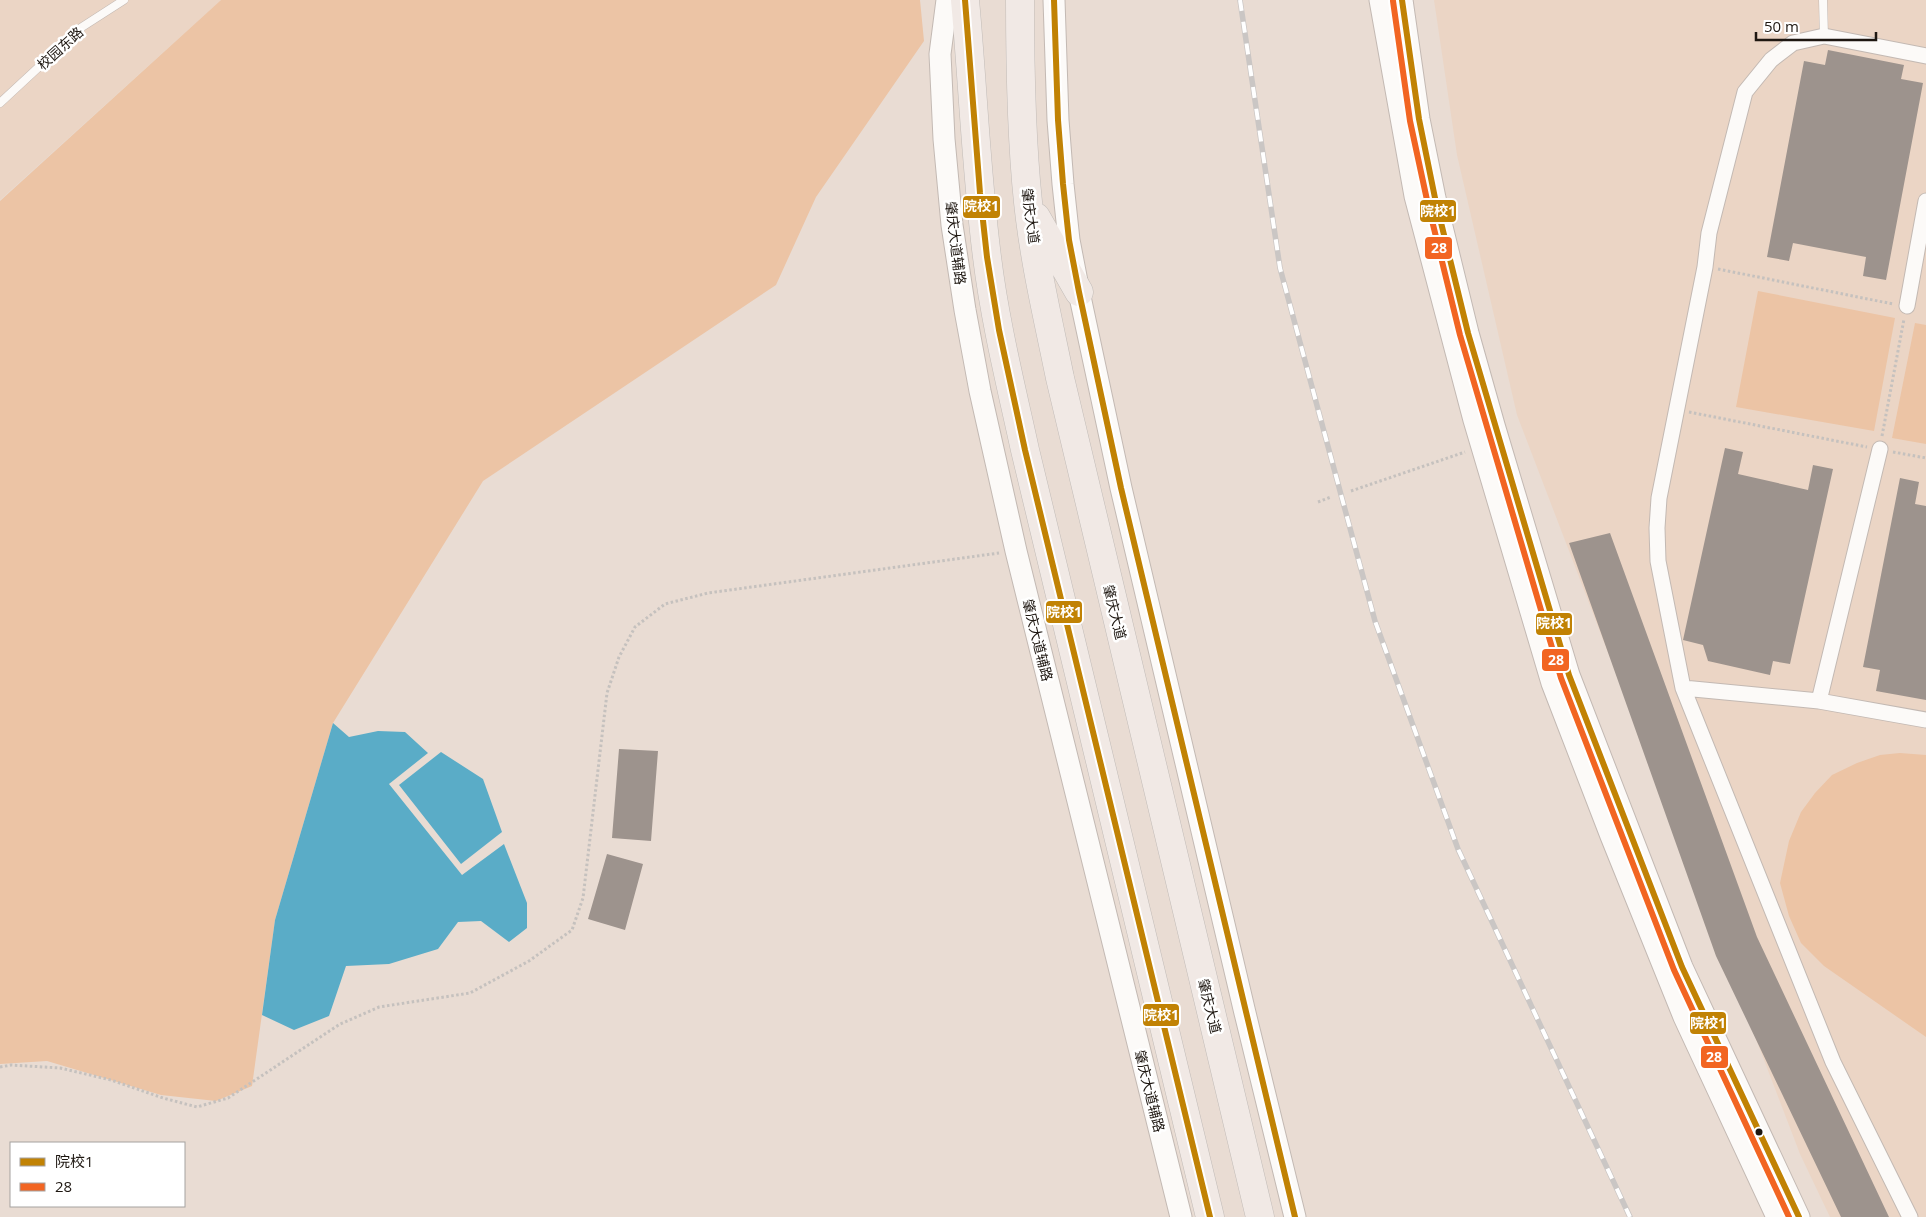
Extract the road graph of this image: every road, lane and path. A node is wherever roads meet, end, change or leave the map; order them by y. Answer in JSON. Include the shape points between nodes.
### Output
{"nodes":[{"id":1,"x":124,"y":0,"type":"edge"},
{"id":2,"x":947,"y":0,"type":"edge"},
{"id":3,"x":965,"y":0,"type":"edge"},
{"id":4,"x":1020,"y":0,"type":"edge"},
{"id":5,"x":1054,"y":0,"type":"edge"},
{"id":6,"x":1380,"y":0,"type":"edge"},
{"id":7,"x":1402,"y":0,"type":"edge"},
{"id":8,"x":1823,"y":0,"type":"edge"},
{"id":9,"x":1824,"y":36,"type":"junction"},
{"id":10,"x":1926,"y":56,"type":"edge"},
{"id":11,"x":0,"y":103,"type":"edge"},
{"id":12,"x":1926,"y":201,"type":"edge"},
{"id":13,"x":1028,"y":202,"type":"junction"},
{"id":14,"x":1705,"y":267,"type":"junction"},
{"id":15,"x":1079,"y":292,"type":"junction"},
{"id":16,"x":1907,"y":306,"type":"junction"},
{"id":17,"x":1676,"y":409,"type":"junction"},
{"id":18,"x":1482,"y":447,"type":"junction"},
{"id":19,"x":1880,"y":449,"type":"junction"},
{"id":20,"x":1926,"y":458,"type":"edge"},
{"id":21,"x":1351,"y":490,"type":"dead end"},
{"id":22,"x":1331,"y":497,"type":"dead end"},
{"id":23,"x":1318,"y":502,"type":"dead end"},
{"id":24,"x":1016,"y":551,"type":"junction"},
{"id":25,"x":1683,"y":688,"type":"junction"},
{"id":26,"x":1820,"y":701,"type":"junction"},
{"id":27,"x":1926,"y":720,"type":"edge"},
{"id":28,"x":0,"y":1067,"type":"edge"},
{"id":29,"x":1181,"y":1217,"type":"edge"},
{"id":30,"x":1210,"y":1217,"type":"edge"},
{"id":31,"x":1260,"y":1217,"type":"edge"},
{"id":32,"x":1295,"y":1217,"type":"edge"},
{"id":33,"x":1777,"y":1217,"type":"edge"},
{"id":34,"x":1799,"y":1217,"type":"edge"},
{"id":35,"x":1910,"y":1217,"type":"edge"}],
"edges":[{"from":1,"to":11,"type":"lane","name":"校园东路","via":[[82,27]]},
{"from":2,"to":24,"type":"street","name":"肇庆大道辅路","via":[[940,54],[952,226],[980,391]]},
{"from":3,"to":30,"type":"highway","via":[[977,169],[1002,349]]},
{"from":4,"to":13,"type":"highway","name":"肇庆大道"},
{"from":5,"to":15,"type":"street","via":[[1063,184]]},
{"from":6,"to":18,"type":"street","via":[[1415,196]]},
{"from":7,"to":34,"type":"street","via":[[1419,119],[1437,207],[1494,425],[1569,675],[1682,967]]},
{"from":8,"to":9,"type":"lane"},
{"from":9,"to":10,"type":"street"},
{"from":9,"to":14,"type":"street","via":[[1793,43],[1771,60],[1745,92],[1709,233]]},
{"from":12,"to":16,"type":"street"},
{"from":13,"to":15,"type":"highway"},
{"from":13,"to":31,"type":"highway","name":"肇庆大道","via":[[1060,378]]},
{"from":14,"to":16,"type":"path"},
{"from":14,"to":17,"type":"street"},
{"from":15,"to":32,"type":"street","via":[[1124,498]]},
{"from":16,"to":19,"type":"path"},
{"from":17,"to":19,"type":"path"},
{"from":17,"to":25,"type":"street","via":[[1659,498],[1657,528],[1658,561]]},
{"from":18,"to":21,"type":"path"},
{"from":18,"to":33,"type":"street","via":[[1552,683],[1576,746],[1684,1017]]},
{"from":19,"to":20,"type":"path"},
{"from":19,"to":26,"type":"street"},
{"from":22,"to":23,"type":"path"},
{"from":24,"to":28,"type":"path","via":[[708,593],[665,604],[635,627],[619,657],[608,693],[583,898],[572,930],[529,961],[470,993],[379,1007],[340,1024],[228,1098],[197,1107],[60,1068]]},
{"from":24,"to":29,"type":"street","name":"肇庆大道辅路"},
{"from":25,"to":26,"type":"street"},
{"from":25,"to":35,"type":"street","via":[[1833,1062]]},
{"from":26,"to":27,"type":"street"}]}
